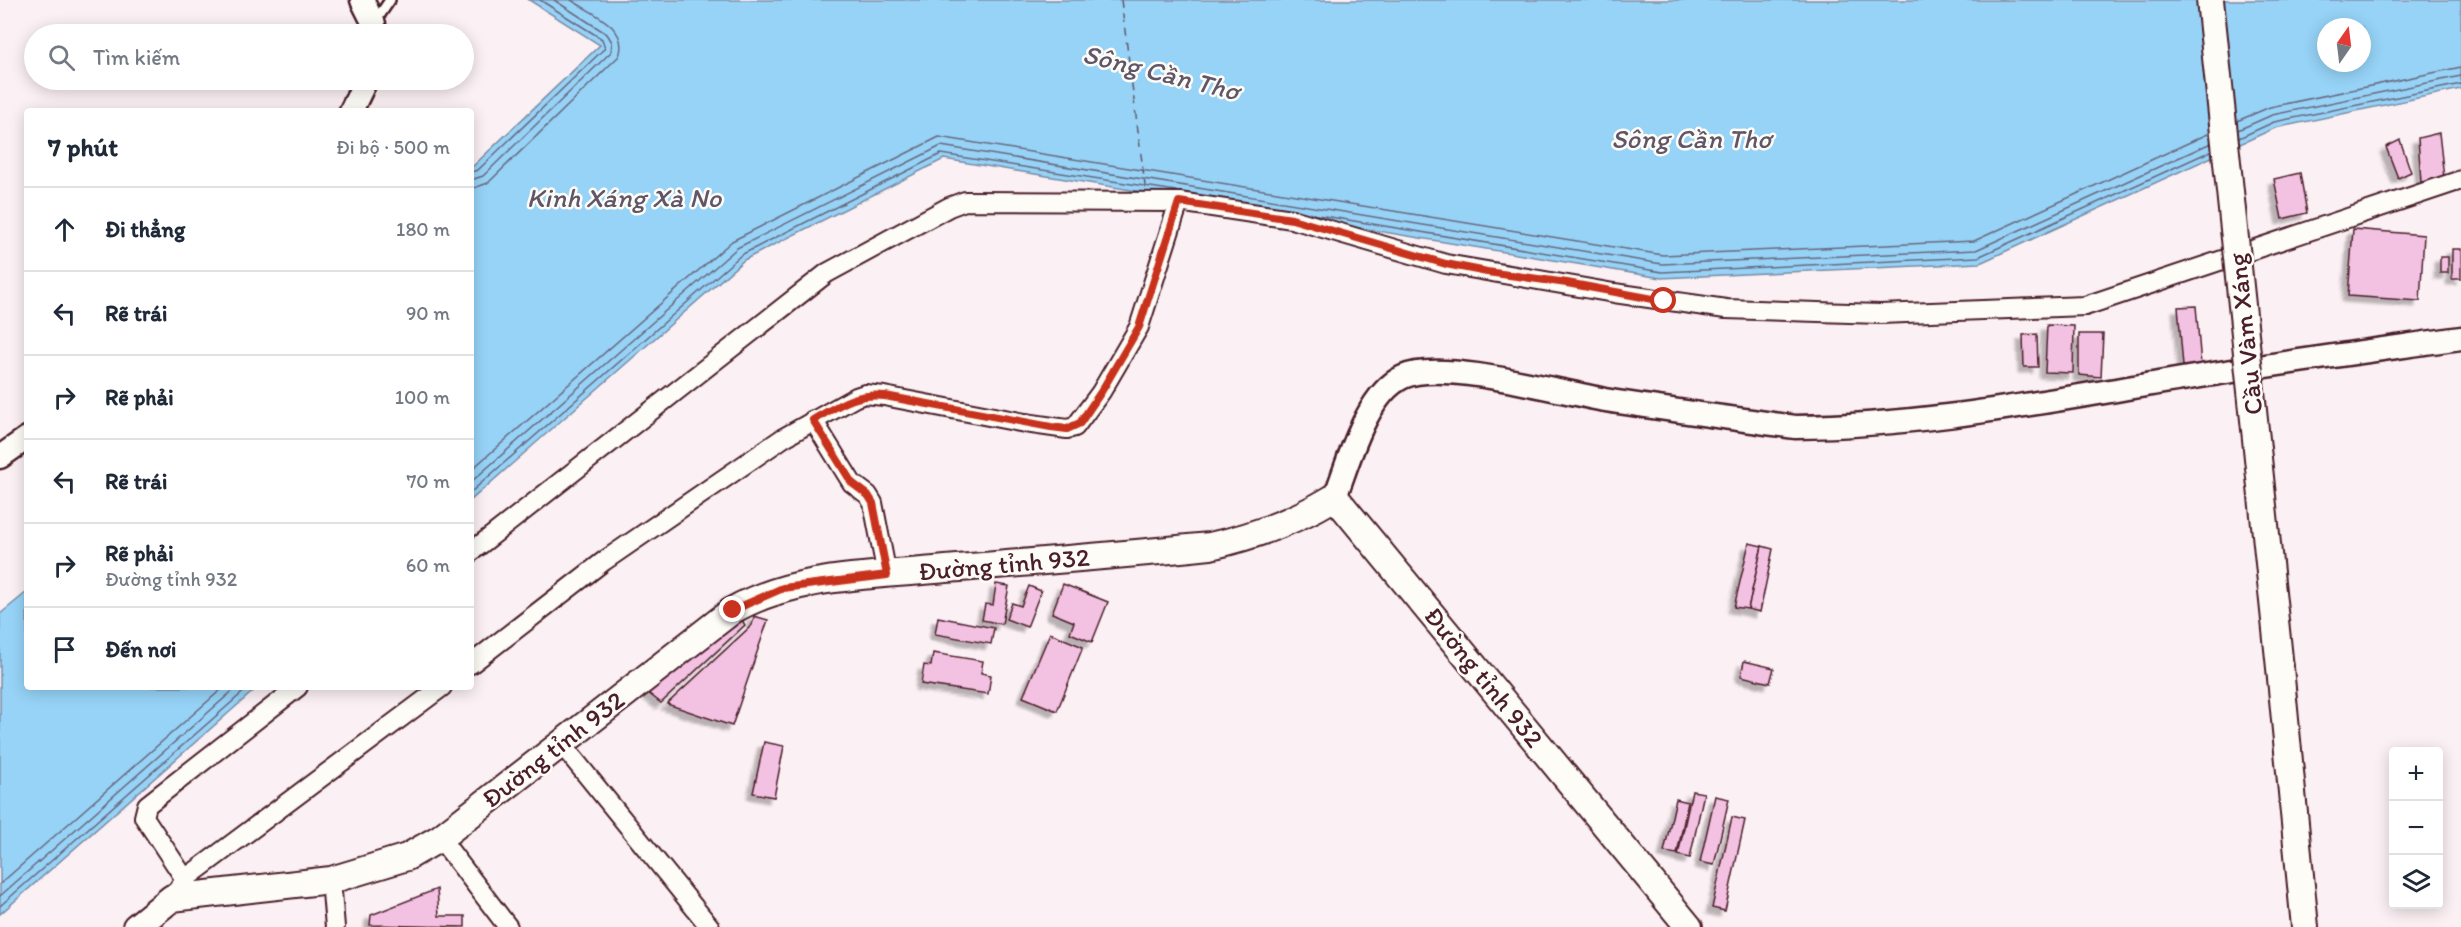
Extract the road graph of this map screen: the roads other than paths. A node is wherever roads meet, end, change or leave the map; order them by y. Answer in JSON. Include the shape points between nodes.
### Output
{"nodes":[{"id":1,"x":362,"y":0,"type":"edge"},
{"id":2,"x":390,"y":0,"type":"edge"},
{"id":3,"x":2210,"y":0,"type":"edge"},
{"id":4,"x":371,"y":24,"type":"edge"},
{"id":5,"x":376,"y":24,"type":"edge"},
{"id":6,"x":361,"y":90,"type":"edge"},
{"id":7,"x":352,"y":108,"type":"edge"},
{"id":8,"x":2461,"y":180,"type":"edge"},
{"id":9,"x":1179,"y":202,"type":"junction"},
{"id":10,"x":2461,"y":338,"type":"edge"},
{"id":11,"x":813,"y":420,"type":"junction"},
{"id":12,"x":24,"y":440,"type":"edge"},
{"id":13,"x":0,"y":457,"type":"edge"},
{"id":14,"x":1335,"y":497,"type":"junction"},
{"id":15,"x":474,"y":550,"type":"edge"},
{"id":16,"x":887,"y":575,"type":"junction"},
{"id":17,"x":474,"y":662,"type":"edge"},
{"id":18,"x":294,"y":690,"type":"edge"},
{"id":19,"x":438,"y":690,"type":"edge"},
{"id":20,"x":560,"y":742,"type":"junction"},
{"id":21,"x":440,"y":838,"type":"junction"},
{"id":22,"x":331,"y":880,"type":"junction"},
{"id":23,"x":179,"y":889,"type":"junction"},
{"id":24,"x":136,"y":927,"type":"edge"},
{"id":25,"x":334,"y":927,"type":"edge"},
{"id":26,"x":508,"y":927,"type":"edge"},
{"id":27,"x":710,"y":927,"type":"edge"},
{"id":28,"x":1689,"y":927,"type":"edge"},
{"id":29,"x":2305,"y":927,"type":"edge"}],
"edges":[{"from":1,"to":4,"type":"street"},
{"from":2,"to":5,"type":"lane"},
{"from":3,"to":29,"type":"main road","name":"Cầu Vàm Xáng","bridge":true},
{"from":6,"to":7,"type":"street"},
{"from":8,"to":9,"type":"street","via":[[2085,306],[1880,314],[1726,309],[1614,293],[1446,264],[1292,219]]},
{"from":9,"to":11,"type":"street","via":[[1139,327],[1096,400],[1075,427],[1024,423],[865,394]]},
{"from":9,"to":15,"type":"street","via":[[1146,197],[965,201],[949,207],[827,273]]},
{"from":10,"to":14,"type":"street","via":[[2199,376],[2013,409],[1820,427],[1773,424],[1512,381],[1423,371],[1403,377],[1381,392],[1358,435]]},
{"from":11,"to":16,"type":"street","via":[[852,483],[873,503]]},
{"from":11,"to":17,"type":"street","via":[[604,561]]},
{"from":12,"to":13,"type":"street"},
{"from":14,"to":16,"type":"main road","name":"Đường tỉnh 932","via":[[1260,534],[1210,546]]},
{"from":14,"to":28,"type":"main road","name":"Đường tỉnh 932"},
{"from":16,"to":20,"type":"main road","name":"Đường tỉnh 932","via":[[792,586],[749,601]]},
{"from":18,"to":23,"type":"street","via":[[147,805],[144,817]]},
{"from":19,"to":23,"type":"street"},
{"from":20,"to":21,"type":"main road","name":"Đường tỉnh 932"},
{"from":20,"to":27,"type":"street"},
{"from":21,"to":22,"type":"main road","name":"Đường tỉnh 932","via":[[408,857]]},
{"from":21,"to":26,"type":"street"},
{"from":22,"to":23,"type":"main road","name":"Đường tỉnh 932"},
{"from":22,"to":25,"type":"street"},
{"from":23,"to":24,"type":"main road"}]}
